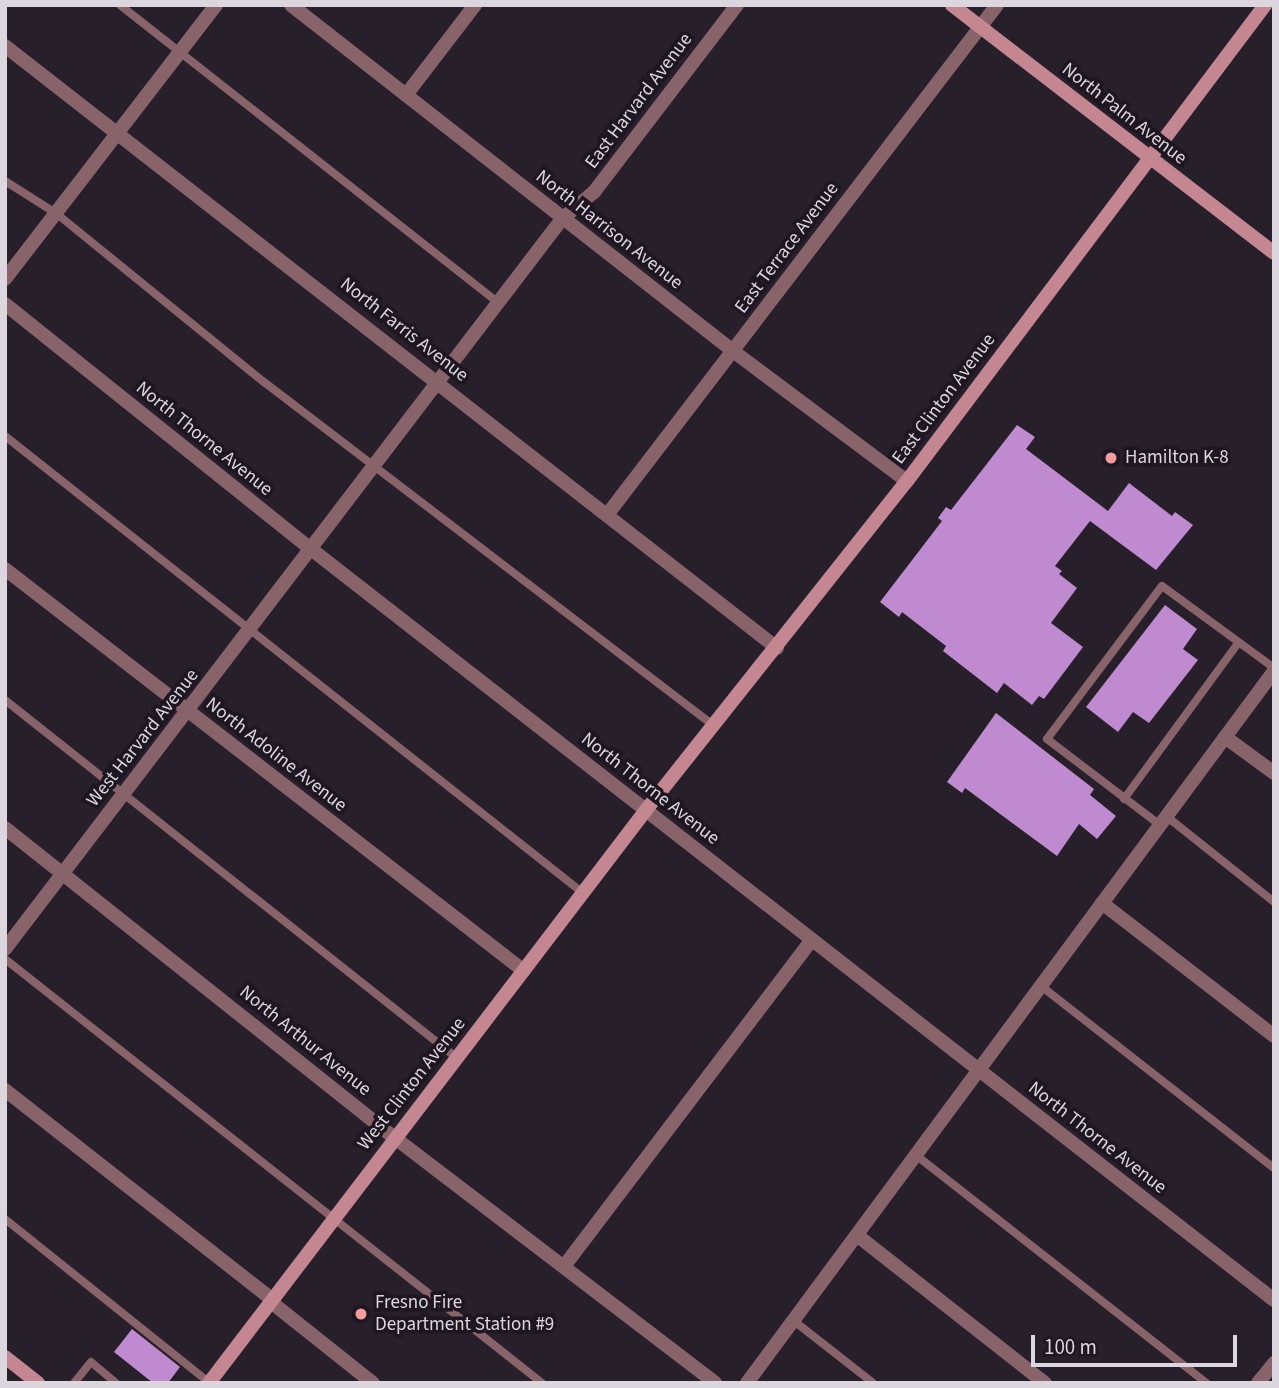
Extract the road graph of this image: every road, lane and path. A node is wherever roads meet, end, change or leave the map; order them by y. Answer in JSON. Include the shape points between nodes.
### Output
{"nodes":[{"id":1,"x":120,"y":5,"type":"edge"},
{"id":2,"x":216,"y":5,"type":"edge"},
{"id":3,"x":291,"y":5,"type":"edge"},
{"id":4,"x":475,"y":5,"type":"edge"},
{"id":5,"x":737,"y":5,"type":"edge"},
{"id":6,"x":952,"y":5,"type":"edge"},
{"id":7,"x":997,"y":5,"type":"edge"},
{"id":8,"x":1265,"y":5,"type":"edge"},
{"id":9,"x":980,"y":27,"type":"junction"},
{"id":10,"x":5,"y":46,"type":"edge"},
{"id":11,"x":180,"y":52,"type":"junction"},
{"id":12,"x":406,"y":95,"type":"junction"},
{"id":13,"x":117,"y":135,"type":"junction"},
{"id":14,"x":1151,"y":159,"type":"junction"},
{"id":15,"x":5,"y":181,"type":"edge"},
{"id":16,"x":57,"y":214,"type":"junction"},
{"id":17,"x":562,"y":219,"type":"junction"},
{"id":18,"x":1274,"y":253,"type":"edge"},
{"id":19,"x":5,"y":279,"type":"edge"},
{"id":20,"x":497,"y":302,"type":"junction"},
{"id":21,"x":5,"y":304,"type":"edge"},
{"id":22,"x":733,"y":351,"type":"junction"},
{"id":23,"x":438,"y":380,"type":"junction"},
{"id":24,"x":5,"y":436,"type":"edge"},
{"id":25,"x":373,"y":465,"type":"junction"},
{"id":26,"x":907,"y":481,"type":"junction"},
{"id":27,"x":607,"y":514,"type":"junction"},
{"id":28,"x":311,"y":549,"type":"junction"},
{"id":29,"x":5,"y":569,"type":"edge"},
{"id":30,"x":249,"y":630,"type":"junction"},
{"id":31,"x":1238,"y":642,"type":"junction"},
{"id":32,"x":777,"y":648,"type":"junction"},
{"id":33,"x":1274,"y":670,"type":"edge"},
{"id":34,"x":5,"y":700,"type":"edge"},
{"id":35,"x":188,"y":712,"type":"junction"},
{"id":36,"x":713,"y":725,"type":"junction"},
{"id":37,"x":1225,"y":737,"type":"junction"},
{"id":38,"x":1274,"y":773,"type":"edge"},
{"id":39,"x":124,"y":795,"type":"junction"},
{"id":40,"x":1124,"y":799,"type":"junction"},
{"id":41,"x":646,"y":810,"type":"junction"},
{"id":42,"x":1163,"y":821,"type":"junction"},
{"id":43,"x":5,"y":828,"type":"edge"},
{"id":44,"x":63,"y":873,"type":"junction"},
{"id":45,"x":583,"y":893,"type":"junction"},
{"id":46,"x":1274,"y":902,"type":"edge"},
{"id":47,"x":1102,"y":903,"type":"junction"},
{"id":48,"x":812,"y":940,"type":"junction"},
{"id":49,"x":5,"y":949,"type":"edge"},
{"id":50,"x":5,"y":959,"type":"edge"},
{"id":51,"x":524,"y":971,"type":"junction"},
{"id":52,"x":1041,"y":986,"type":"junction"},
{"id":53,"x":1274,"y":1035,"type":"edge"},
{"id":54,"x":457,"y":1058,"type":"junction"},
{"id":55,"x":980,"y":1071,"type":"junction"},
{"id":56,"x":5,"y":1090,"type":"edge"},
{"id":57,"x":395,"y":1138,"type":"junction"},
{"id":58,"x":917,"y":1156,"type":"junction"},
{"id":59,"x":1274,"y":1168,"type":"edge"},
{"id":60,"x":5,"y":1219,"type":"edge"},
{"id":61,"x":334,"y":1219,"type":"junction"},
{"id":62,"x":858,"y":1236,"type":"junction"},
{"id":63,"x":565,"y":1265,"type":"junction"},
{"id":64,"x":1274,"y":1300,"type":"edge"},
{"id":65,"x":272,"y":1301,"type":"junction"},
{"id":66,"x":793,"y":1321,"type":"junction"},
{"id":67,"x":5,"y":1357,"type":"edge"},
{"id":68,"x":1274,"y":1363,"type":"edge"},
{"id":69,"x":38,"y":1383,"type":"edge"},
{"id":70,"x":74,"y":1383,"type":"edge"},
{"id":71,"x":116,"y":1383,"type":"edge"},
{"id":72,"x":209,"y":1383,"type":"edge"},
{"id":73,"x":373,"y":1383,"type":"edge"},
{"id":74,"x":541,"y":1383,"type":"edge"},
{"id":75,"x":715,"y":1383,"type":"edge"},
{"id":76,"x":747,"y":1383,"type":"edge"},
{"id":77,"x":873,"y":1383,"type":"edge"},
{"id":78,"x":1045,"y":1383,"type":"edge"},
{"id":79,"x":1207,"y":1383,"type":"edge"},
{"id":80,"x":1258,"y":1383,"type":"edge"}],
"edges":[{"from":1,"to":11,"type":"lane"},
{"from":2,"to":11,"type":"street"},
{"from":3,"to":12,"type":"street","name":"North Harrison Avenue"},
{"from":4,"to":12,"type":"street"},
{"from":5,"to":17,"type":"street","name":"East Harvard Avenue","via":[[594,192]]},
{"from":6,"to":9,"type":"main road","name":"North Palm Avenue"},
{"from":7,"to":9,"type":"street","name":"East Terrace Avenue"},
{"from":8,"to":14,"type":"main road","name":"East Clinton Avenue"},
{"from":9,"to":14,"type":"main road","name":"North Palm Avenue"},
{"from":9,"to":22,"type":"street","name":"East Terrace Avenue"},
{"from":10,"to":13,"type":"street","name":"North Farris Avenue"},
{"from":11,"to":13,"type":"street"},
{"from":11,"to":20,"type":"lane"},
{"from":12,"to":17,"type":"street","name":"North Harrison Avenue"},
{"from":13,"to":16,"type":"street"},
{"from":13,"to":23,"type":"street","name":"North Farris Avenue"},
{"from":14,"to":18,"type":"main road","name":"North Palm Avenue"},
{"from":14,"to":26,"type":"main road","name":"East Clinton Avenue"},
{"from":15,"to":16,"type":"lane"},
{"from":16,"to":19,"type":"street"},
{"from":16,"to":25,"type":"lane"},
{"from":17,"to":20,"type":"street","name":"East Harvard Avenue"},
{"from":17,"to":22,"type":"street","name":"North Harrison Avenue"},
{"from":20,"to":23,"type":"street","name":"East Harvard Avenue"},
{"from":21,"to":28,"type":"street","name":"North Thorne Avenue"},
{"from":22,"to":26,"type":"street","name":"North Harrison Avenue"},
{"from":22,"to":27,"type":"street","name":"East Terrace Avenue"},
{"from":23,"to":25,"type":"street","name":"East Harvard Avenue"},
{"from":23,"to":27,"type":"street","name":"North Farris Avenue"},
{"from":24,"to":30,"type":"lane"},
{"from":25,"to":28,"type":"street","name":"East Harvard Avenue"},
{"from":25,"to":36,"type":"lane"},
{"from":26,"to":32,"type":"main road","name":"East Clinton Avenue"},
{"from":27,"to":32,"type":"street","name":"North Farris Avenue"},
{"from":28,"to":30,"type":"street","name":"West Harvard Avenue"},
{"from":28,"to":41,"type":"street","name":"North Thorne Avenue"},
{"from":29,"to":35,"type":"street","name":"North Adoline Avenue"},
{"from":30,"to":35,"type":"street","name":"West Harvard Avenue"},
{"from":30,"to":45,"type":"lane"},
{"from":31,"to":33,"type":"lane"},
{"from":31,"to":40,"type":"lane"},
{"from":31,"to":40,"type":"lane","via":[[1162,586],[1047,739]]},
{"from":32,"to":36,"type":"main road","name":"East Clinton Avenue"},
{"from":33,"to":37,"type":"street"},
{"from":34,"to":39,"type":"lane"},
{"from":35,"to":39,"type":"street","name":"West Harvard Avenue"},
{"from":35,"to":51,"type":"street","name":"North Adoline Avenue"},
{"from":36,"to":41,"type":"main road","name":"East Clinton Avenue"},
{"from":37,"to":38,"type":"street"},
{"from":37,"to":42,"type":"street"},
{"from":39,"to":44,"type":"street","name":"West Harvard Avenue"},
{"from":39,"to":54,"type":"lane"},
{"from":40,"to":42,"type":"lane"},
{"from":41,"to":45,"type":"main road","name":"West Clinton Avenue"},
{"from":41,"to":48,"type":"street","name":"North Thorne Avenue"},
{"from":42,"to":46,"type":"lane"},
{"from":42,"to":47,"type":"street"},
{"from":43,"to":44,"type":"street","name":"North Arthur Avenue"},
{"from":44,"to":49,"type":"street","name":"West Harvard Avenue"},
{"from":44,"to":57,"type":"street","name":"North Arthur Avenue"},
{"from":45,"to":51,"type":"main road","name":"West Clinton Avenue"},
{"from":47,"to":52,"type":"street"},
{"from":47,"to":53,"type":"street"},
{"from":48,"to":55,"type":"street","name":"North Thorne Avenue"},
{"from":48,"to":63,"type":"street"},
{"from":50,"to":61,"type":"lane"},
{"from":51,"to":54,"type":"main road","name":"West Clinton Avenue"},
{"from":52,"to":55,"type":"street"},
{"from":52,"to":59,"type":"lane"},
{"from":54,"to":57,"type":"main road","name":"West Clinton Avenue"},
{"from":55,"to":58,"type":"street"},
{"from":55,"to":64,"type":"street","name":"North Thorne Avenue"},
{"from":56,"to":65,"type":"street"},
{"from":57,"to":61,"type":"main road","name":"West Clinton Avenue"},
{"from":57,"to":63,"type":"street","name":"North Arthur Avenue"},
{"from":58,"to":62,"type":"street"},
{"from":58,"to":79,"type":"lane"},
{"from":60,"to":72,"type":"lane"},
{"from":61,"to":65,"type":"main road","name":"West Clinton Avenue"},
{"from":61,"to":74,"type":"lane"},
{"from":62,"to":66,"type":"street"},
{"from":62,"to":78,"type":"street"},
{"from":63,"to":75,"type":"street","name":"North Arthur Avenue"},
{"from":65,"to":72,"type":"main road","name":"West Clinton Avenue"},
{"from":65,"to":73,"type":"street"},
{"from":66,"to":76,"type":"street"},
{"from":66,"to":77,"type":"lane"},
{"from":67,"to":69,"type":"main road"},
{"from":68,"to":80,"type":"street"},
{"from":70,"to":71,"type":"lane","via":[[91,1363]]}]}
